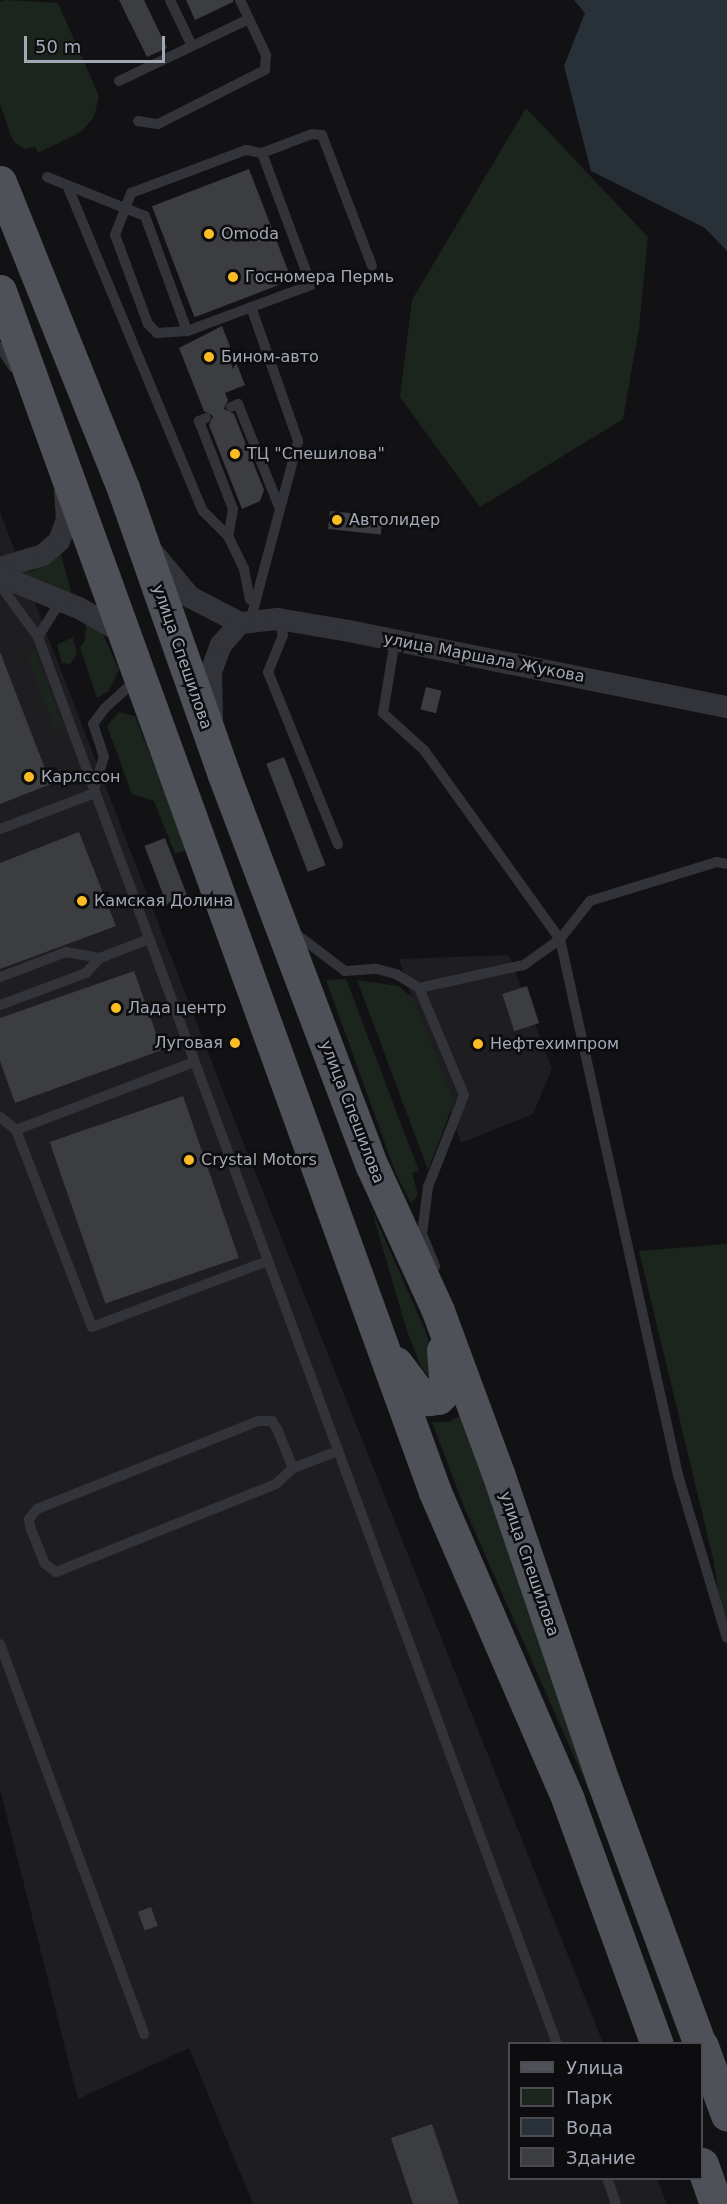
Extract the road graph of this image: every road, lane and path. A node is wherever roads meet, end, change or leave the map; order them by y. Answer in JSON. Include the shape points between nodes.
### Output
{"nodes":[{"id":1,"x":170,"y":0,"type":"edge"},
{"id":2,"x":240,"y":0,"type":"edge"},
{"id":3,"x":249,"y":19,"type":"junction"},
{"id":4,"x":192,"y":46,"type":"junction"},
{"id":5,"x":119,"y":81,"type":"dead end"},
{"id":6,"x":138,"y":121,"type":"dead end"},
{"id":7,"x":262,"y":153,"type":"junction"},
{"id":8,"x":48,"y":177,"type":"dead end"},
{"id":9,"x":0,"y":182,"type":"edge"},
{"id":10,"x":67,"y":185,"type":"junction"},
{"id":11,"x":124,"y":208,"type":"junction"},
{"id":12,"x":372,"y":266,"type":"dead end"},
{"id":13,"x":0,"y":291,"type":"edge"},
{"id":14,"x":251,"y":307,"type":"junction"},
{"id":15,"x":187,"y":331,"type":"junction"},
{"id":16,"x":0,"y":347,"type":"edge"},
{"id":17,"x":231,"y":407,"type":"dead end"},
{"id":18,"x":206,"y":418,"type":"dead end"},
{"id":19,"x":51,"y":426,"type":"junction"},
{"id":20,"x":123,"y":488,"type":"junction"},
{"id":21,"x":280,"y":509,"type":"junction"},
{"id":22,"x":228,"y":536,"type":"junction"},
{"id":23,"x":0,"y":568,"type":"edge"},
{"id":24,"x":0,"y":576,"type":"edge"},
{"id":25,"x":0,"y":585,"type":"edge"},
{"id":26,"x":79,"y":608,"type":"junction"},
{"id":27,"x":247,"y":615,"type":"junction"},
{"id":28,"x":278,"y":619,"type":"junction"},
{"id":29,"x":123,"y":633,"type":"junction"},
{"id":30,"x":38,"y":637,"type":"junction"},
{"id":31,"x":395,"y":640,"type":"junction"},
{"id":32,"x":139,"y":677,"type":"junction"},
{"id":33,"x":727,"y":707,"type":"edge"},
{"id":34,"x":224,"y":775,"type":"junction"},
{"id":35,"x":94,"y":791,"type":"junction"},
{"id":36,"x":0,"y":829,"type":"edge"},
{"id":37,"x":338,"y":844,"type":"dead end"},
{"id":38,"x":727,"y":864,"type":"edge"},
{"id":39,"x":270,"y":897,"type":"junction"},
{"id":40,"x":149,"y":939,"type":"junction"},
{"id":41,"x":560,"y":939,"type":"junction"},
{"id":42,"x":100,"y":958,"type":"junction"},
{"id":43,"x":0,"y":977,"type":"edge"},
{"id":44,"x":419,"y":988,"type":"junction"},
{"id":45,"x":0,"y":1005,"type":"edge"},
{"id":46,"x":194,"y":1062,"type":"junction"},
{"id":47,"x":0,"y":1117,"type":"edge"},
{"id":48,"x":16,"y":1130,"type":"junction"},
{"id":49,"x":267,"y":1261,"type":"junction"},
{"id":50,"x":438,"y":1311,"type":"junction"},
{"id":51,"x":375,"y":1328,"type":"junction"},
{"id":52,"x":338,"y":1451,"type":"junction"},
{"id":53,"x":293,"y":1468,"type":"junction"},
{"id":54,"x":727,"y":1638,"type":"edge"},
{"id":55,"x":0,"y":1644,"type":"edge"},
{"id":56,"x":144,"y":2034,"type":"dead end"},
{"id":57,"x":557,"y":2042,"type":"edge"},
{"id":58,"x":657,"y":2042,"type":"edge"},
{"id":59,"x":700,"y":2042,"type":"edge"},
{"id":60,"x":703,"y":2050,"type":"edge"},
{"id":61,"x":727,"y":2115,"type":"edge"},
{"id":62,"x":703,"y":2167,"type":"edge"},
{"id":63,"x":607,"y":2180,"type":"edge"},
{"id":64,"x":616,"y":2204,"type":"edge"},
{"id":65,"x":716,"y":2204,"type":"edge"}],
"edges":[{"from":1,"to":4,"type":"lane"},
{"from":2,"to":3,"type":"lane"},
{"from":3,"to":4,"type":"lane"},
{"from":3,"to":6,"type":"lane","via":[[268,63],[259,76],[158,124]]},
{"from":4,"to":5,"type":"lane"},
{"from":7,"to":11,"type":"lane","via":[[246,150],[131,193]]},
{"from":7,"to":12,"type":"lane","via":[[312,134],[322,135]]},
{"from":7,"to":14,"type":"lane","via":[[311,285]]},
{"from":8,"to":10,"type":"lane"},
{"from":9,"to":20,"type":"main road","name":"улица Спешилова"},
{"from":10,"to":11,"type":"lane"},
{"from":10,"to":22,"type":"lane","via":[[202,511]]},
{"from":11,"to":15,"type":"lane","via":[[145,216]]},
{"from":11,"to":15,"type":"lane","via":[[114,235],[148,324],[157,333]]},
{"from":13,"to":19,"type":"main road"},
{"from":14,"to":15,"type":"lane"},
{"from":14,"to":21,"type":"lane","via":[[297,434]]},
{"from":16,"to":19,"type":"lane"},
{"from":17,"to":21,"type":"lane","via":[[237,404]]},
{"from":18,"to":22,"type":"lane","via":[[199,421],[233,509]]},
{"from":19,"to":23,"type":"street","via":[[68,502],[67,520],[59,540],[43,555]]},
{"from":19,"to":29,"type":"main road"},
{"from":20,"to":27,"type":"street","via":[[147,543],[168,575],[190,597]]},
{"from":20,"to":34,"type":"main road","name":"улица Спешилова"},
{"from":21,"to":27,"type":"lane"},
{"from":22,"to":27,"type":"lane","via":[[244,569]]},
{"from":24,"to":26,"type":"street"},
{"from":25,"to":30,"type":"lane"},
{"from":26,"to":29,"type":"street"},
{"from":26,"to":30,"type":"lane","via":[[57,608]]},
{"from":27,"to":28,"type":"street","name":"улица Маршала Жукова"},
{"from":27,"to":34,"type":"street","via":[[221,645],[211,672],[210,706]]},
{"from":28,"to":31,"type":"street","name":"улица Маршала Жукова"},
{"from":28,"to":37,"type":"lane","via":[[283,635],[268,672]]},
{"from":29,"to":32,"type":"main road"},
{"from":30,"to":35,"type":"lane"},
{"from":31,"to":33,"type":"street","name":"улица Маршала Жукова"},
{"from":31,"to":41,"type":"lane","via":[[383,713],[424,750]]},
{"from":32,"to":35,"type":"lane","via":[[93,724],[104,757]]},
{"from":32,"to":51,"type":"main road","via":[[328,1188]]},
{"from":34,"to":39,"type":"main road","name":"улица Спешилова"},
{"from":35,"to":36,"type":"lane"},
{"from":35,"to":40,"type":"lane"},
{"from":38,"to":41,"type":"lane","via":[[717,862],[590,902]]},
{"from":39,"to":44,"type":"lane","via":[[294,932],[345,971],[377,969],[396,974]]},
{"from":39,"to":50,"type":"main road","name":"улица Спешилова","via":[[372,1166]]},
{"from":40,"to":42,"type":"lane"},
{"from":40,"to":46,"type":"lane"},
{"from":41,"to":44,"type":"lane","via":[[524,965]]},
{"from":41,"to":54,"type":"lane","via":[[678,1475]]},
{"from":42,"to":43,"type":"lane","via":[[66,952]]},
{"from":42,"to":45,"type":"lane","via":[[86,973]]},
{"from":44,"to":50,"type":"lane","via":[[464,1095],[428,1187],[424,1211],[422,1234],[437,1272]]},
{"from":46,"to":48,"type":"lane"},
{"from":46,"to":49,"type":"lane"},
{"from":47,"to":48,"type":"lane"},
{"from":48,"to":49,"type":"lane","via":[[92,1328]]},
{"from":49,"to":52,"type":"lane"},
{"from":50,"to":51,"type":"main road","via":[[447,1377],[446,1390],[438,1398],[428,1399],[417,1391]]},
{"from":50,"to":59,"type":"main road","name":"улица Спешилова","via":[[603,1781]]},
{"from":51,"to":58,"type":"main road","via":[[435,1491],[568,1800]]},
{"from":52,"to":53,"type":"lane"},
{"from":52,"to":57,"type":"lane"},
{"from":53,"to":53,"type":"lane","via":[[272,1421],[258,1420],[37,1509],[29,1519],[30,1527],[45,1564],[56,1572],[276,1484]]},
{"from":55,"to":56,"type":"lane"},
{"from":60,"to":61,"type":"main road","name":"улица Спешилова"},
{"from":62,"to":65,"type":"main road"},
{"from":63,"to":64,"type":"lane"}]}
